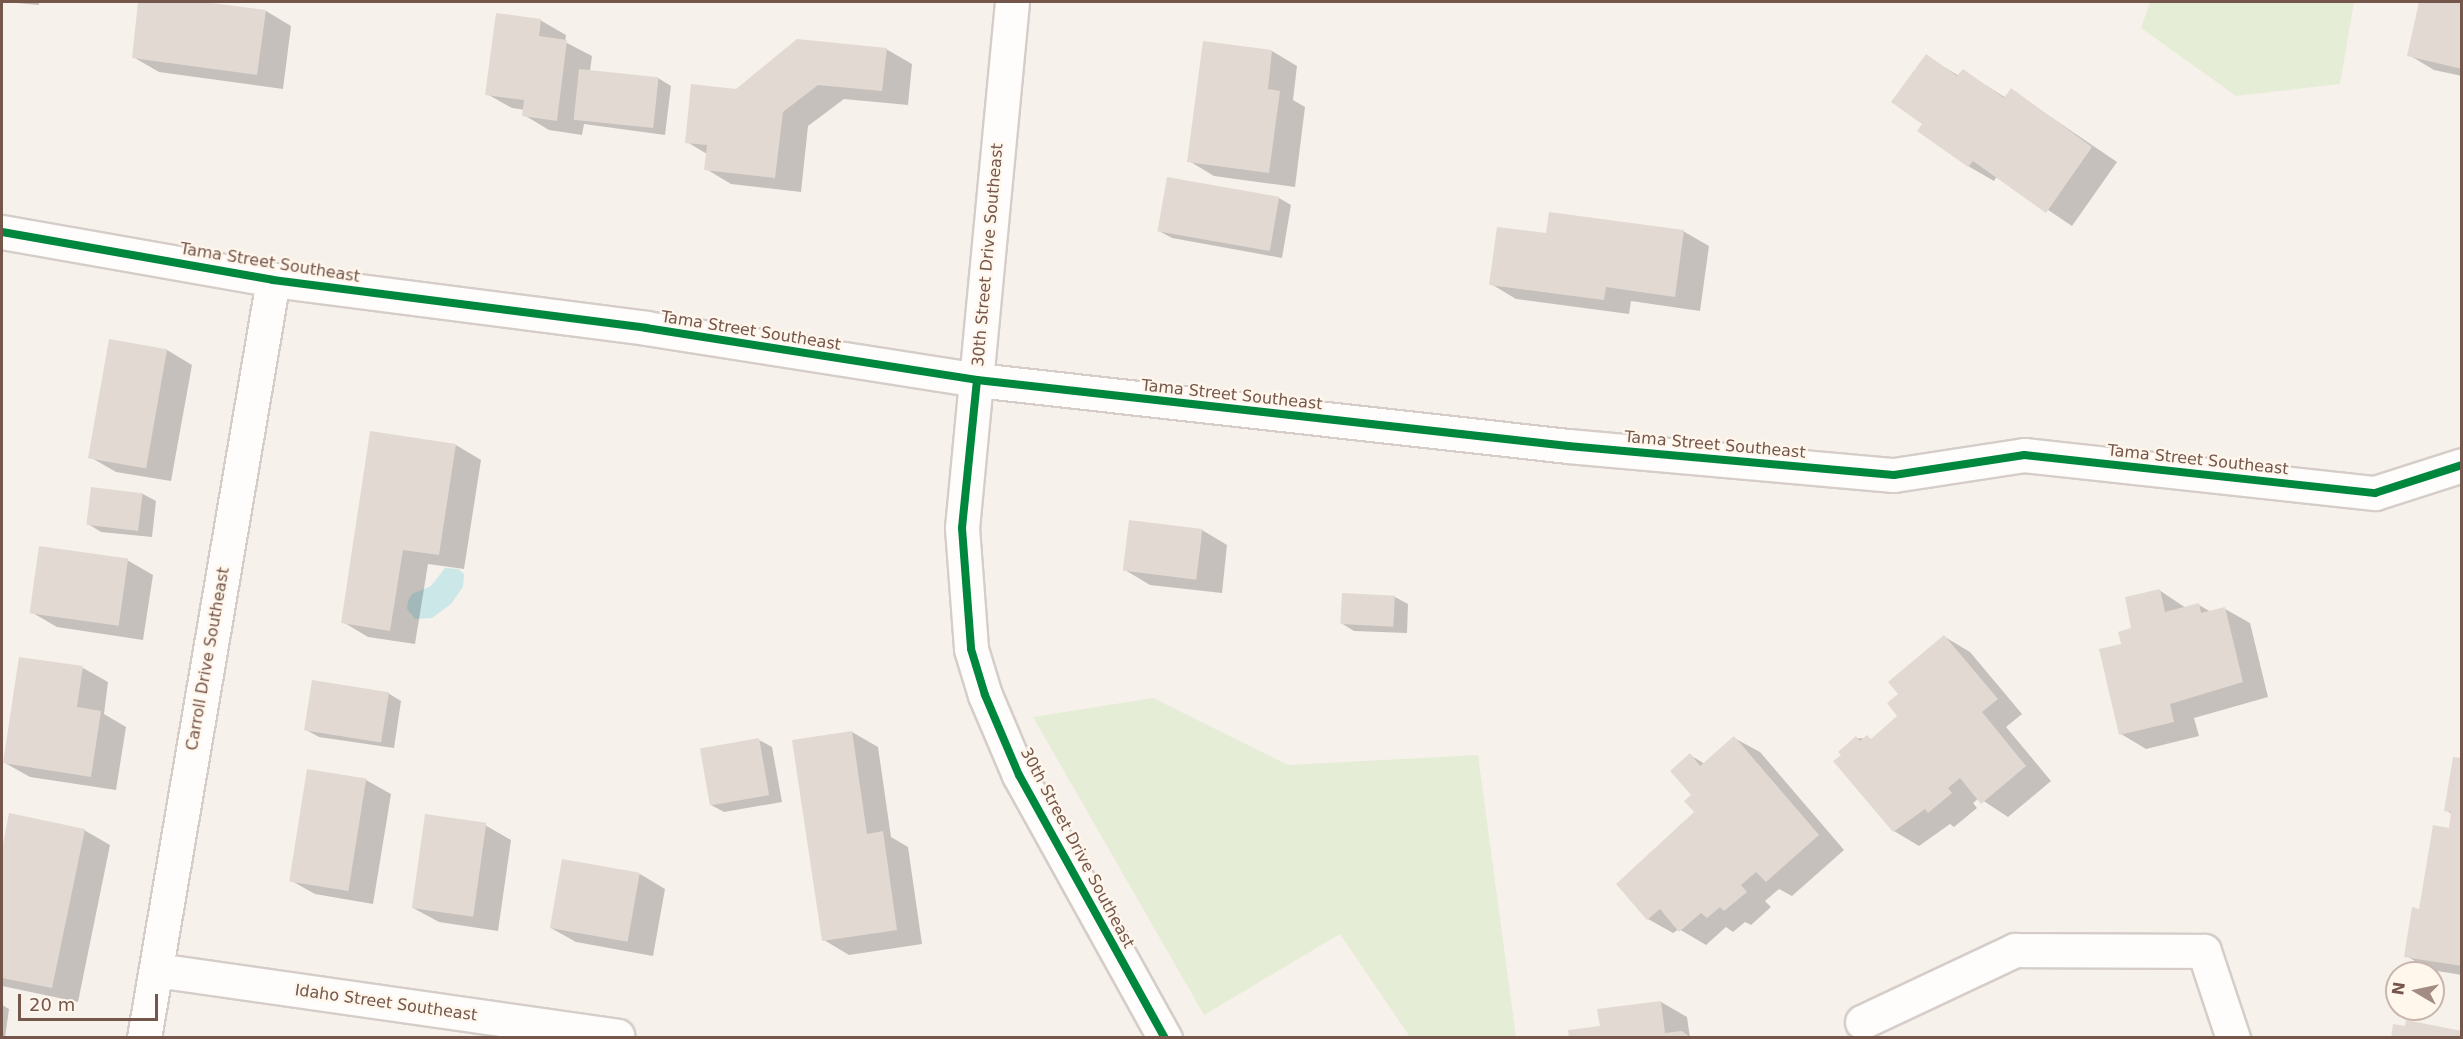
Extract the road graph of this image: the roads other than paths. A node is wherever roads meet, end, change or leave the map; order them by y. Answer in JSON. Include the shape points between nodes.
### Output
{"nodes":[{"id":1,"x":1012,"y":2,"type":"edge"},
{"id":2,"x":2,"y":232,"type":"edge"},
{"id":3,"x":273,"y":280,"type":"junction"},
{"id":4,"x":977,"y":380,"type":"junction"},
{"id":5,"x":2462,"y":465,"type":"edge"},
{"id":6,"x":156,"y":970,"type":"junction"},
{"id":7,"x":1862,"y":1022,"type":"dead end"},
{"id":8,"x":617,"y":1036,"type":"edge"},
{"id":9,"x":144,"y":1038,"type":"edge"},
{"id":10,"x":1165,"y":1038,"type":"edge"},
{"id":11,"x":2233,"y":1038,"type":"edge"}],
"edges":[{"from":1,"to":4,"type":"street","name":"30th Street Drive Southeast"},
{"from":2,"to":3,"type":"street","name":"Tama Street Southeast"},
{"from":3,"to":4,"type":"street","name":"Tama Street Southeast","via":[[646,328]]},
{"from":3,"to":6,"type":"street","name":"Carroll Drive Southeast"},
{"from":4,"to":5,"type":"street","name":"Tama Street Southeast","via":[[1568,446],[1894,475],[2024,455],[2375,493]]},
{"from":4,"to":10,"type":"street","name":"30th Street Drive Southeast","via":[[962,528],[971,649],[985,695],[1019,775]]},
{"from":6,"to":8,"type":"street","name":"Idaho Street Southeast"},
{"from":6,"to":9,"type":"street","name":"Carroll Drive Southeast"},
{"from":7,"to":11,"type":"street","via":[[2015,950],[2204,951]]}]}
